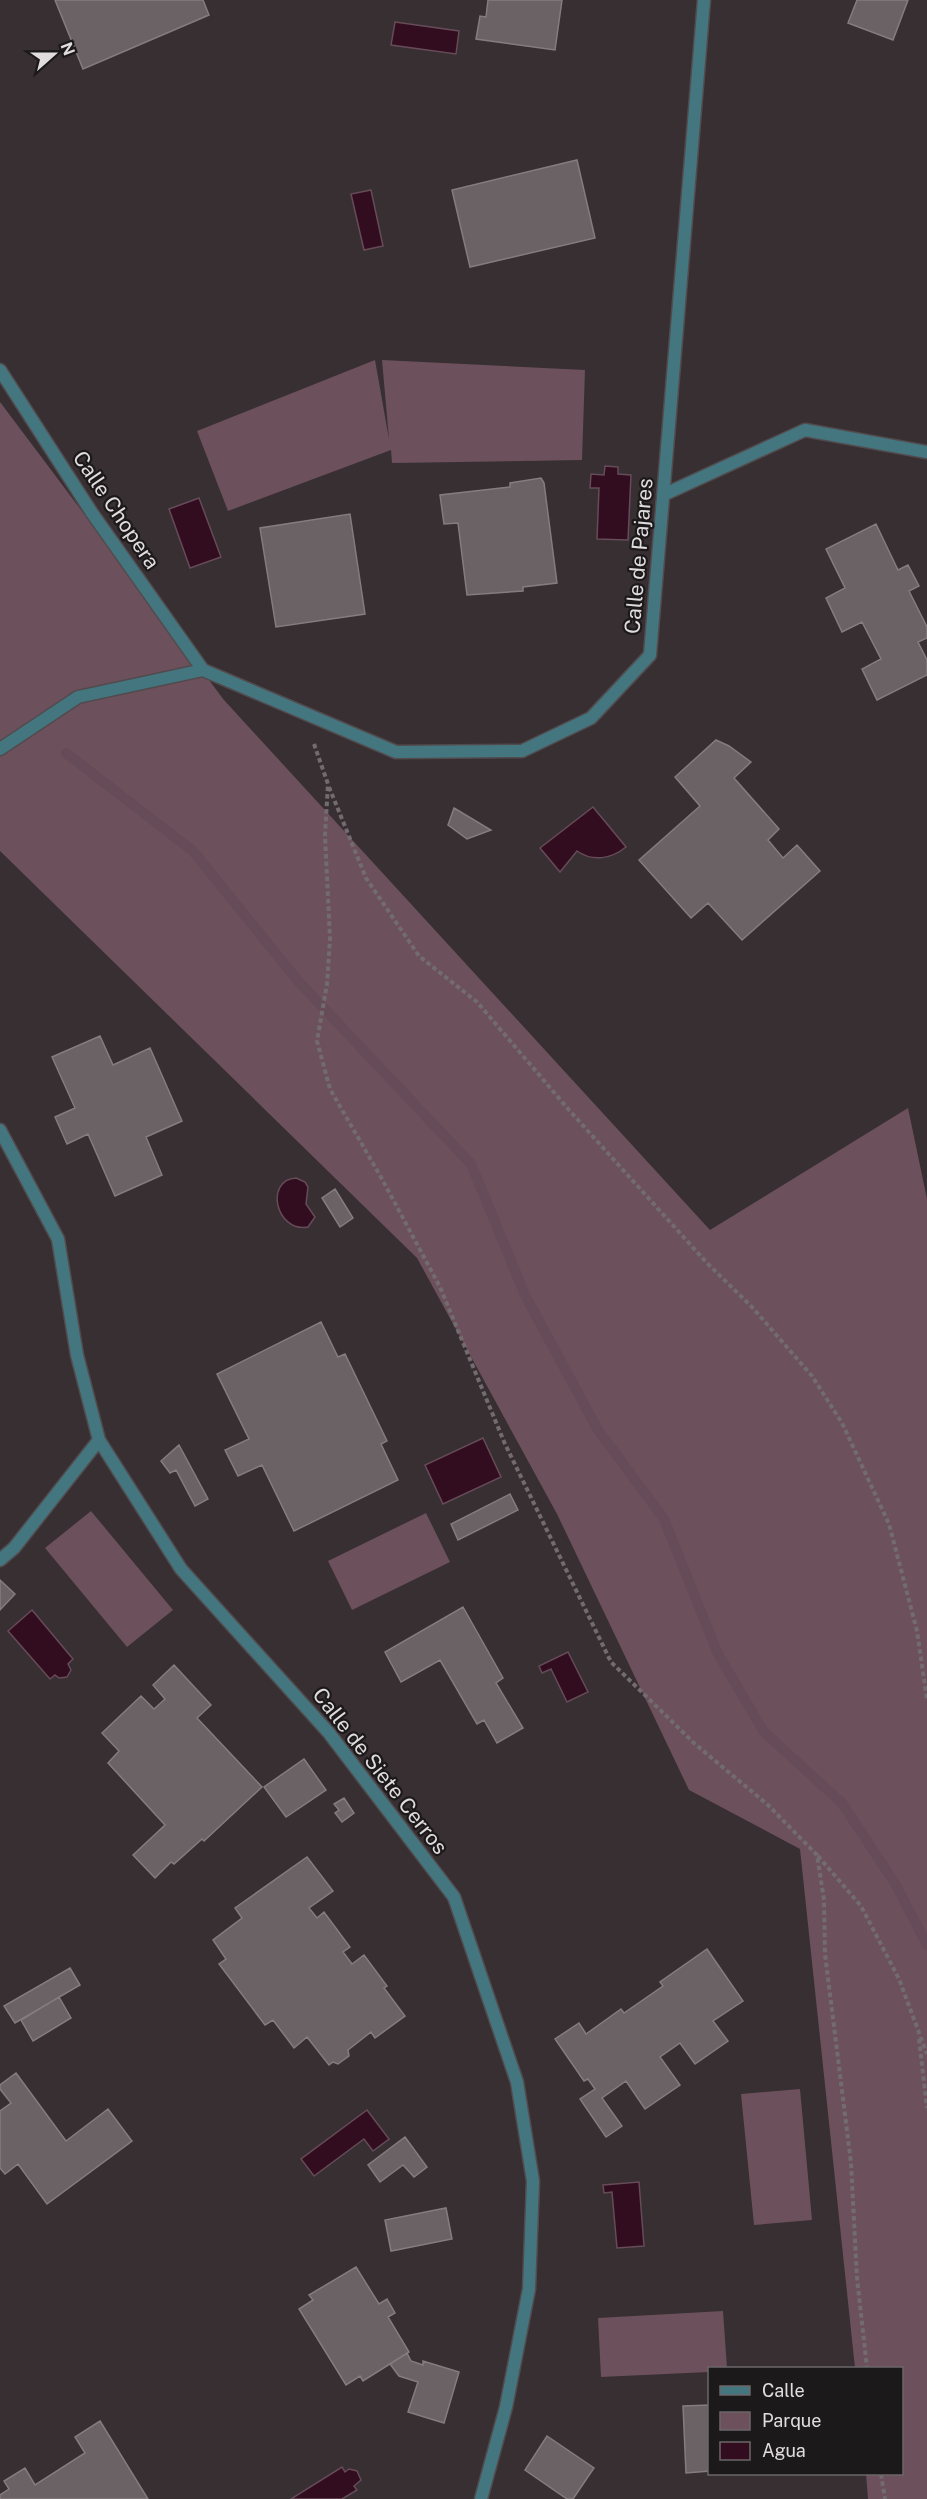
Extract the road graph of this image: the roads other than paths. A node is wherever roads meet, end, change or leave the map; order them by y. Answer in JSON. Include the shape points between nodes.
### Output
{"nodes":[{"id":1,"x":704,"y":0,"type":"edge"},
{"id":2,"x":0,"y":370,"type":"edge"},
{"id":3,"x":927,"y":452,"type":"edge"},
{"id":4,"x":663,"y":495,"type":"junction"},
{"id":5,"x":203,"y":670,"type":"junction"},
{"id":6,"x":0,"y":749,"type":"edge"},
{"id":7,"x":0,"y":1130,"type":"edge"},
{"id":8,"x":99,"y":1440,"type":"junction"},
{"id":9,"x":0,"y":1560,"type":"edge"},
{"id":10,"x":482,"y":2499,"type":"edge"}],
"edges":[{"from":1,"to":4,"type":"street","name":"Calle de Pajares"},
{"from":2,"to":5,"type":"street","name":"Calle Chopera","via":[[92,513]]},
{"from":3,"to":4,"type":"street","via":[[805,430]]},
{"from":4,"to":5,"type":"street","name":"Calle de Pajares","via":[[650,654],[591,718],[522,751],[396,752]]},
{"from":5,"to":6,"type":"street","via":[[78,697]]},
{"from":7,"to":8,"type":"street","name":"Calle de Siete Cerros","via":[[58,1239],[77,1355]]},
{"from":8,"to":9,"type":"street","via":[[14,1548]]},
{"from":8,"to":10,"type":"street","name":"Calle de Siete Cerros","via":[[181,1569],[329,1733],[454,1897],[517,2082],[533,2181],[529,2289],[506,2407]]}]}
